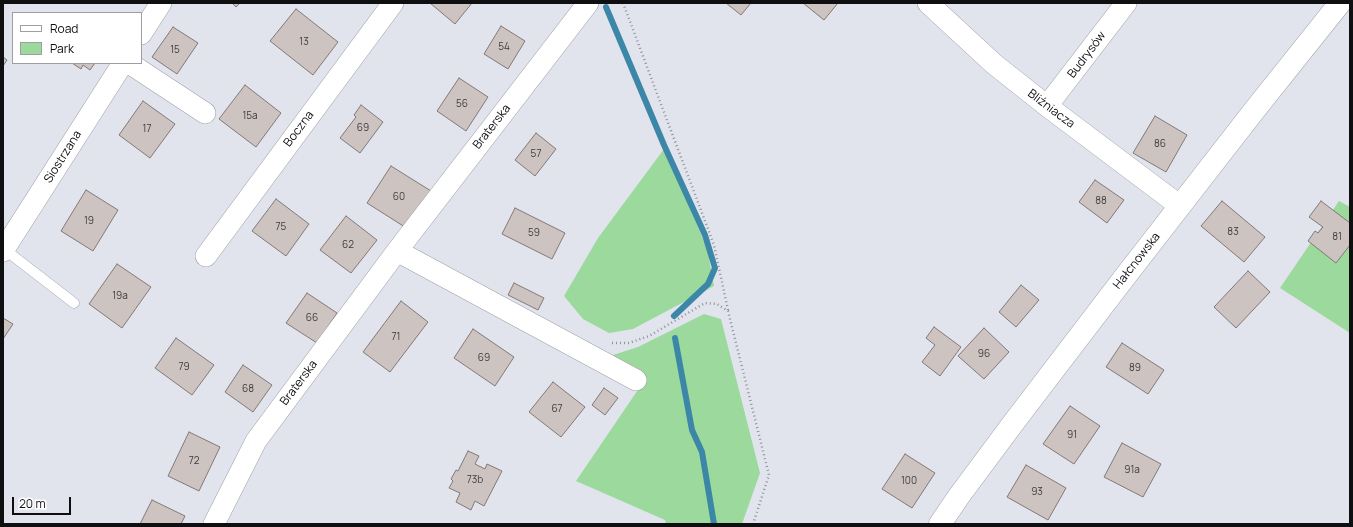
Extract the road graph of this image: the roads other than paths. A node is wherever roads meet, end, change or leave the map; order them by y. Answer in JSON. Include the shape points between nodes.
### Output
{"nodes":[{"id":1,"x":161,"y":3,"type":"edge"},
{"id":2,"x":393,"y":3,"type":"edge"},
{"id":3,"x":588,"y":3,"type":"edge"},
{"id":4,"x":928,"y":3,"type":"edge"},
{"id":5,"x":1126,"y":3,"type":"edge"},
{"id":6,"x":1340,"y":3,"type":"edge"},
{"id":7,"x":142,"y":32,"type":"edge"},
{"id":8,"x":122,"y":64,"type":"edge"},
{"id":9,"x":131,"y":64,"type":"edge"},
{"id":10,"x":1047,"y":106,"type":"junction"},
{"id":11,"x":205,"y":113,"type":"dead end"},
{"id":12,"x":1180,"y":206,"type":"junction"},
{"id":13,"x":4,"y":250,"type":"edge"},
{"id":14,"x":397,"y":251,"type":"junction"},
{"id":15,"x":206,"y":256,"type":"dead end"},
{"id":16,"x":74,"y":303,"type":"dead end"},
{"id":17,"x":636,"y":380,"type":"dead end"},
{"id":18,"x":214,"y":524,"type":"edge"},
{"id":19,"x":940,"y":524,"type":"edge"}],
"edges":[{"from":1,"to":7,"type":"street"},
{"from":2,"to":15,"type":"street","name":"Boczna"},
{"from":3,"to":14,"type":"street","name":"Braterska"},
{"from":4,"to":10,"type":"street","name":"Bliźniacza","via":[[994,64]]},
{"from":5,"to":10,"type":"street","name":"Budrysów"},
{"from":6,"to":12,"type":"street","name":"Hałcnowska"},
{"from":8,"to":13,"type":"street","name":"Siostrzana"},
{"from":9,"to":11,"type":"street"},
{"from":10,"to":12,"type":"street","name":"Bliźniacza"},
{"from":12,"to":19,"type":"street","name":"Hałcnowska","via":[[1014,422]]},
{"from":13,"to":16,"type":"lane"},
{"from":14,"to":17,"type":"street"},
{"from":14,"to":18,"type":"street","name":"Braterska","via":[[256,441]]}]}
